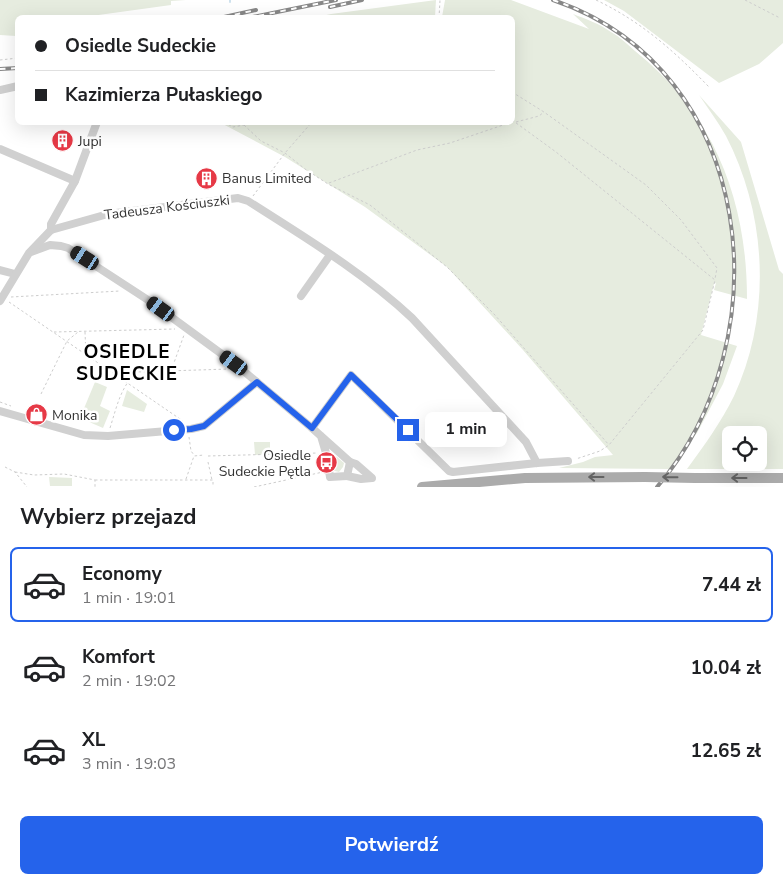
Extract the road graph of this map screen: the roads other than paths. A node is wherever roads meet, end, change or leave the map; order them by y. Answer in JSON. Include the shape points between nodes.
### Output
{"nodes":[{"id":1,"x":15,"y":87,"type":"edge"},
{"id":2,"x":0,"y":90,"type":"edge"},
{"id":3,"x":96,"y":125,"type":"edge"},
{"id":4,"x":0,"y":149,"type":"edge"},
{"id":5,"x":75,"y":181,"type":"junction"},
{"id":6,"x":51,"y":230,"type":"junction"},
{"id":7,"x":29,"y":253,"type":"junction"},
{"id":8,"x":330,"y":255,"type":"junction"},
{"id":9,"x":0,"y":271,"type":"edge"},
{"id":10,"x":15,"y":274,"type":"junction"},
{"id":11,"x":301,"y":296,"type":"dead end"},
{"id":12,"x":1,"y":299,"type":"edge"},
{"id":13,"x":356,"y":368,"type":"dead end"},
{"id":14,"x":351,"y":375,"type":"junction"},
{"id":15,"x":257,"y":382,"type":"junction"},
{"id":16,"x":0,"y":412,"type":"edge"},
{"id":17,"x":312,"y":428,"type":"junction"},
{"id":18,"x":321,"y":436,"type":"junction"},
{"id":19,"x":568,"y":461,"type":"road end"},
{"id":20,"x":350,"y":462,"type":"junction"},
{"id":21,"x":537,"y":462,"type":"junction"},
{"id":22,"x":347,"y":476,"type":"junction"},
{"id":23,"x":783,"y":478,"type":"edge"},
{"id":24,"x":422,"y":486,"type":"edge"}],
"edges":[{"from":1,"to":2,"type":"street"},
{"from":3,"to":5,"type":"street"},
{"from":4,"to":5,"type":"street"},
{"from":5,"to":6,"type":"street","via":[[51,224]]},
{"from":6,"to":7,"type":"street","name":"Tadeusza Kościuszki"},
{"from":6,"to":8,"type":"street","name":"Tadeusza Kościuszki","via":[[108,214],[238,198],[248,201]]},
{"from":7,"to":10,"type":"street","name":"Tadeusza Kościuszki"},
{"from":7,"to":15,"type":"street","via":[[50,245],[68,248],[148,300]]},
{"from":8,"to":11,"type":"street"},
{"from":8,"to":21,"type":"street","name":"Tadeusza Kościuszki","via":[[412,318],[526,442]]},
{"from":9,"to":10,"type":"street"},
{"from":10,"to":12,"type":"street","name":"Tadeusza Kościuszki"},
{"from":13,"to":14,"type":"street"},
{"from":14,"to":17,"type":"street"},
{"from":14,"to":21,"type":"street","via":[[449,471]]},
{"from":15,"to":16,"type":"street","via":[[204,426],[190,433],[84,436]]},
{"from":15,"to":17,"type":"street"},
{"from":17,"to":18,"type":"street"},
{"from":18,"to":20,"type":"street"},
{"from":18,"to":22,"type":"street","via":[[330,477]]},
{"from":19,"to":21,"type":"street"},
{"from":20,"to":22,"type":"street"},
{"from":20,"to":22,"type":"street","via":[[372,478]]},
{"from":23,"to":24,"type":"main road","one_way":true,"bridge":true,"via":[[525,478]]}]}
